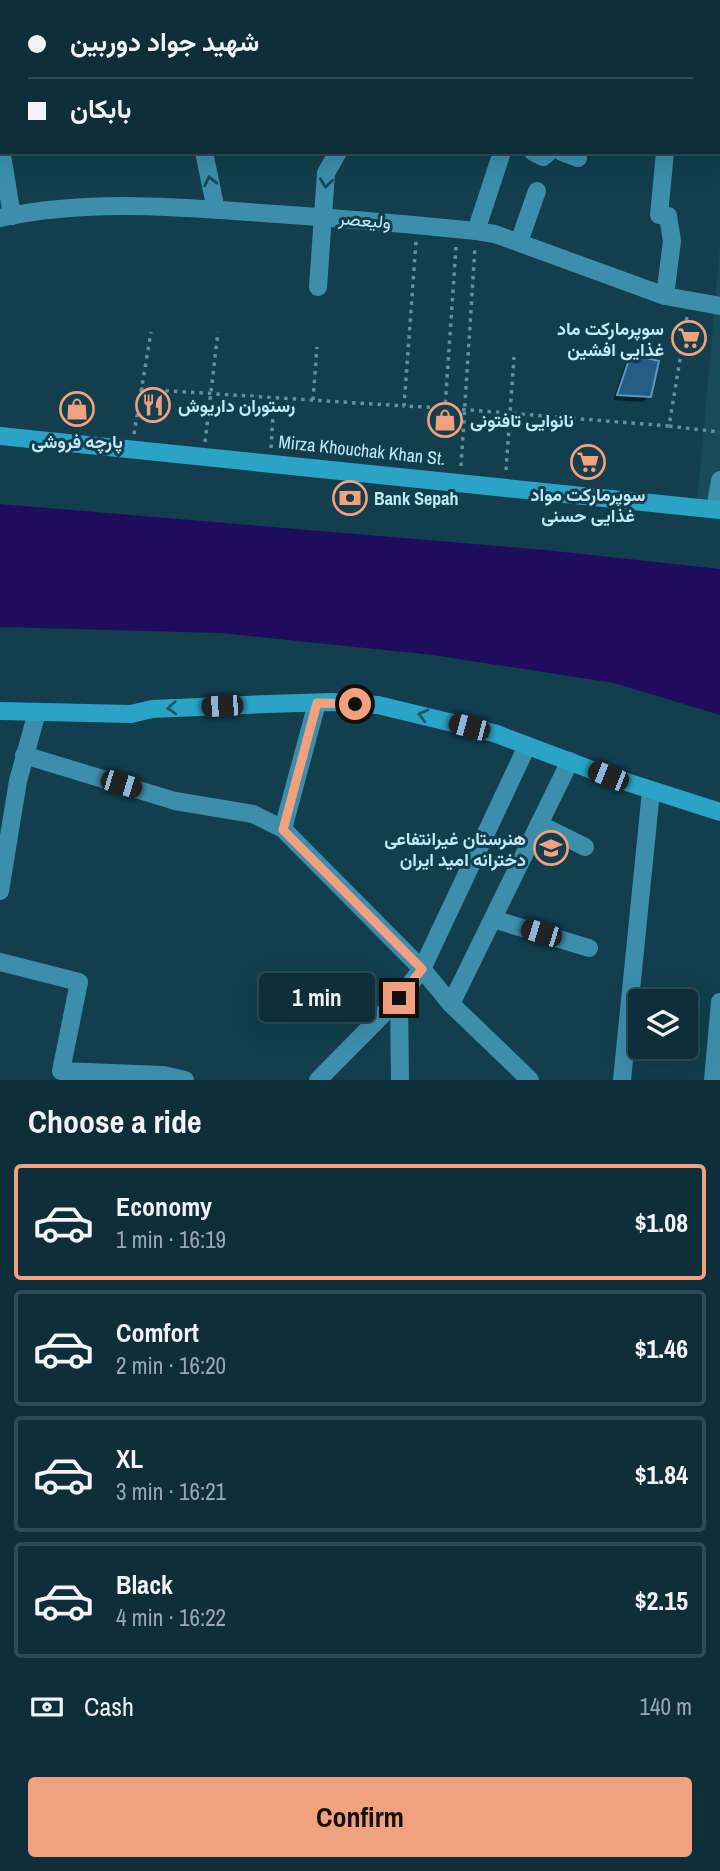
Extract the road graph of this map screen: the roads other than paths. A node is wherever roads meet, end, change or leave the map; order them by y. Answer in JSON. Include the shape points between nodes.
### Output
{"nodes":[{"id":1,"x":1,"y":154,"type":"edge"},
{"id":2,"x":204,"y":154,"type":"edge"},
{"id":3,"x":337,"y":154,"type":"edge"},
{"id":4,"x":501,"y":154,"type":"edge"},
{"id":5,"x":665,"y":154,"type":"edge"},
{"id":6,"x":537,"y":191,"type":"dead end"},
{"id":7,"x":216,"y":210,"type":"junction"},
{"id":8,"x":6,"y":217,"type":"edge"},
{"id":9,"x":322,"y":217,"type":"junction"},
{"id":10,"x":476,"y":231,"type":"junction"},
{"id":11,"x":519,"y":243,"type":"junction"},
{"id":12,"x":318,"y":287,"type":"dead end"},
{"id":13,"x":665,"y":296,"type":"junction"},
{"id":14,"x":720,"y":306,"type":"edge"},
{"id":15,"x":0,"y":436,"type":"edge"},
{"id":16,"x":720,"y":480,"type":"edge"},
{"id":17,"x":718,"y":510,"type":"edge"},
{"id":18,"x":317,"y":703,"type":"junction"},
{"id":19,"x":0,"y":711,"type":"edge"},
{"id":20,"x":37,"y":712,"type":"junction"},
{"id":21,"x":527,"y":746,"type":"junction"},
{"id":22,"x":24,"y":755,"type":"junction"},
{"id":23,"x":570,"y":761,"type":"junction"},
{"id":24,"x":651,"y":791,"type":"junction"},
{"id":25,"x":720,"y":812,"type":"edge"},
{"id":26,"x":539,"y":824,"type":"junction"},
{"id":27,"x":283,"y":830,"type":"junction"},
{"id":28,"x":585,"y":847,"type":"dead end"},
{"id":29,"x":0,"y":891,"type":"edge"},
{"id":30,"x":493,"y":919,"type":"junction"},
{"id":31,"x":589,"y":948,"type":"dead end"},
{"id":32,"x":0,"y":961,"type":"edge"},
{"id":33,"x":422,"y":969,"type":"junction"},
{"id":34,"x":399,"y":998,"type":"junction"},
{"id":35,"x":720,"y":1002,"type":"edge"},
{"id":36,"x":451,"y":1004,"type":"junction"},
{"id":37,"x":182,"y":1079,"type":"edge"},
{"id":38,"x":318,"y":1080,"type":"edge"},
{"id":39,"x":400,"y":1080,"type":"edge"},
{"id":40,"x":530,"y":1080,"type":"edge"},
{"id":41,"x":622,"y":1080,"type":"edge"},
{"id":42,"x":713,"y":1080,"type":"edge"}],
"edges":[{"from":1,"to":8,"type":"street"},
{"from":7,"to":2,"type":"street","one_way":true},
{"from":3,"to":9,"type":"street","one_way":true,"via":[[326,173]]},
{"from":4,"to":10,"type":"street"},
{"from":5,"to":13,"type":"street","via":[[659,215],[668,216],[672,241]]},
{"from":6,"to":11,"type":"street"},
{"from":7,"to":8,"type":"street","name":"ولیعصر","via":[[72,206]]},
{"from":7,"to":9,"type":"street","name":"ولیعصر"},
{"from":9,"to":10,"type":"street","name":"ولیعصر"},
{"from":9,"to":12,"type":"street"},
{"from":10,"to":11,"type":"street","name":"ولیعصر"},
{"from":11,"to":13,"type":"street","name":"ولیعصر"},
{"from":13,"to":14,"type":"street","name":"ولیعصر"},
{"from":15,"to":17,"type":"main road","name":"Mirza Khouchak Khan St."},
{"from":16,"to":17,"type":"street"},
{"from":18,"to":20,"type":"main road","one_way":true,"via":[[152,709],[131,714]]},
{"from":21,"to":18,"type":"main road","one_way":true,"via":[[494,733],[379,705]]},
{"from":18,"to":27,"type":"street"},
{"from":19,"to":20,"type":"main road"},
{"from":20,"to":22,"type":"street"},
{"from":21,"to":23,"type":"main road"},
{"from":21,"to":33,"type":"street"},
{"from":22,"to":27,"type":"street","via":[[175,801],[253,814]]},
{"from":22,"to":29,"type":"street"},
{"from":23,"to":24,"type":"main road"},
{"from":23,"to":26,"type":"street"},
{"from":24,"to":25,"type":"main road"},
{"from":24,"to":41,"type":"street"},
{"from":26,"to":28,"type":"street"},
{"from":26,"to":30,"type":"street"},
{"from":27,"to":33,"type":"street"},
{"from":30,"to":31,"type":"street"},
{"from":30,"to":36,"type":"street"},
{"from":32,"to":37,"type":"street","via":[[79,982],[61,1071]]},
{"from":33,"to":34,"type":"street"},
{"from":33,"to":36,"type":"street"},
{"from":34,"to":38,"type":"street"},
{"from":34,"to":39,"type":"street"},
{"from":35,"to":42,"type":"street"},
{"from":36,"to":40,"type":"street"}]}
